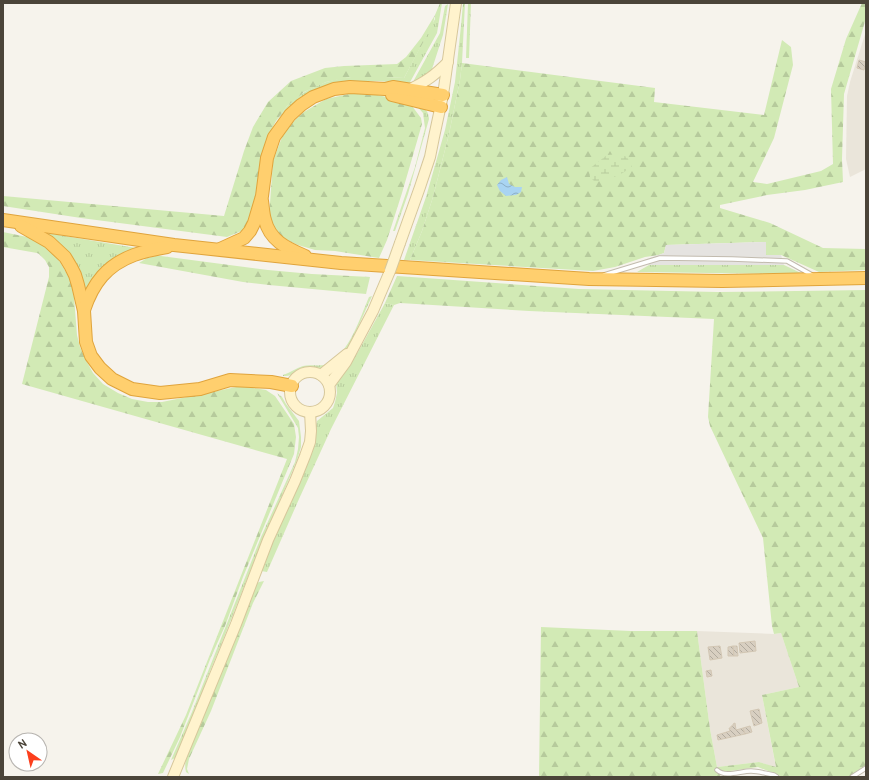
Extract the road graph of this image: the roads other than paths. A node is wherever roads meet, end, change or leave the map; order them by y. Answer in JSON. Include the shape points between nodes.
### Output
{"nodes":[{"id":1,"x":456,"y":3,"type":"edge"},
{"id":2,"x":448,"y":62,"type":"junction"},
{"id":3,"x":385,"y":89,"type":"junction"},
{"id":4,"x":408,"y":90,"type":"junction"},
{"id":5,"x":442,"y":101,"type":"junction"},
{"id":6,"x":262,"y":196,"type":"junction"},
{"id":7,"x":9,"y":221,"type":"edge"},
{"id":8,"x":174,"y":245,"type":"junction"},
{"id":9,"x":218,"y":250,"type":"junction"},
{"id":10,"x":314,"y":260,"type":"junction"},
{"id":11,"x":866,"y":278,"type":"edge"},
{"id":12,"x":589,"y":279,"type":"junction"},
{"id":13,"x":820,"y":280,"type":"junction"},
{"id":14,"x":84,"y":311,"type":"junction"},
{"id":15,"x":353,"y":348,"type":"junction"},
{"id":16,"x":320,"y":375,"type":"junction"},
{"id":17,"x":329,"y":385,"type":"junction"},
{"id":18,"x":292,"y":386,"type":"junction"},
{"id":19,"x":310,"y":412,"type":"junction"},
{"id":20,"x":866,"y":768,"type":"edge"},
{"id":21,"x":717,"y":770,"type":"dead end"},
{"id":22,"x":172,"y":777,"type":"edge"},
{"id":23,"x":777,"y":777,"type":"edge"},
{"id":24,"x":852,"y":777,"type":"edge"}],
"edges":[{"from":1,"to":2,"type":"main road"},
{"from":2,"to":4,"type":"main road","via":[[437,74]]},
{"from":2,"to":5,"type":"main road"},
{"from":3,"to":4,"type":"highway","via":[[393,87]]},
{"from":3,"to":5,"type":"highway","via":[[390,95]]},
{"from":3,"to":6,"type":"highway","via":[[334,89],[301,105],[274,137],[267,158]]},
{"from":4,"to":5,"type":"highway"},
{"from":5,"to":15,"type":"main road","bridge":true,"via":[[427,164],[400,243],[373,311]]},
{"from":6,"to":9,"type":"highway","via":[[250,231],[244,238]]},
{"from":6,"to":10,"type":"highway","via":[[265,220],[277,241],[286,248]]},
{"from":7,"to":8,"type":"highway"},
{"from":7,"to":14,"type":"highway","via":[[39,235],[65,257],[75,275]]},
{"from":8,"to":9,"type":"highway"},
{"from":8,"to":14,"type":"highway","via":[[135,255],[114,266],[96,284]]},
{"from":9,"to":10,"type":"highway"},
{"from":10,"to":12,"type":"highway"},
{"from":11,"to":13,"type":"highway"},
{"from":12,"to":13,"type":"highway"},
{"from":12,"to":13,"type":"lane","via":[[660,258],[787,261]]},
{"from":14,"to":18,"type":"highway","via":[[86,342],[91,356],[112,379],[132,388],[160,393],[200,388],[230,380]]},
{"from":15,"to":16,"type":"main road"},
{"from":15,"to":17,"type":"main road"},
{"from":16,"to":17,"type":"main road"},
{"from":16,"to":18,"type":"main road","via":[[311,372],[302,374]]},
{"from":17,"to":19,"type":"main road","via":[[329,398],[326,403],[316,411]]},
{"from":18,"to":19,"type":"main road","via":[[290,392],[294,404]]},
{"from":19,"to":22,"type":"main road","via":[[310,442],[305,456],[268,540]]},
{"from":20,"to":24,"type":"lane"},
{"from":21,"to":23,"type":"lane","via":[[726,774],[752,771]]}]}
